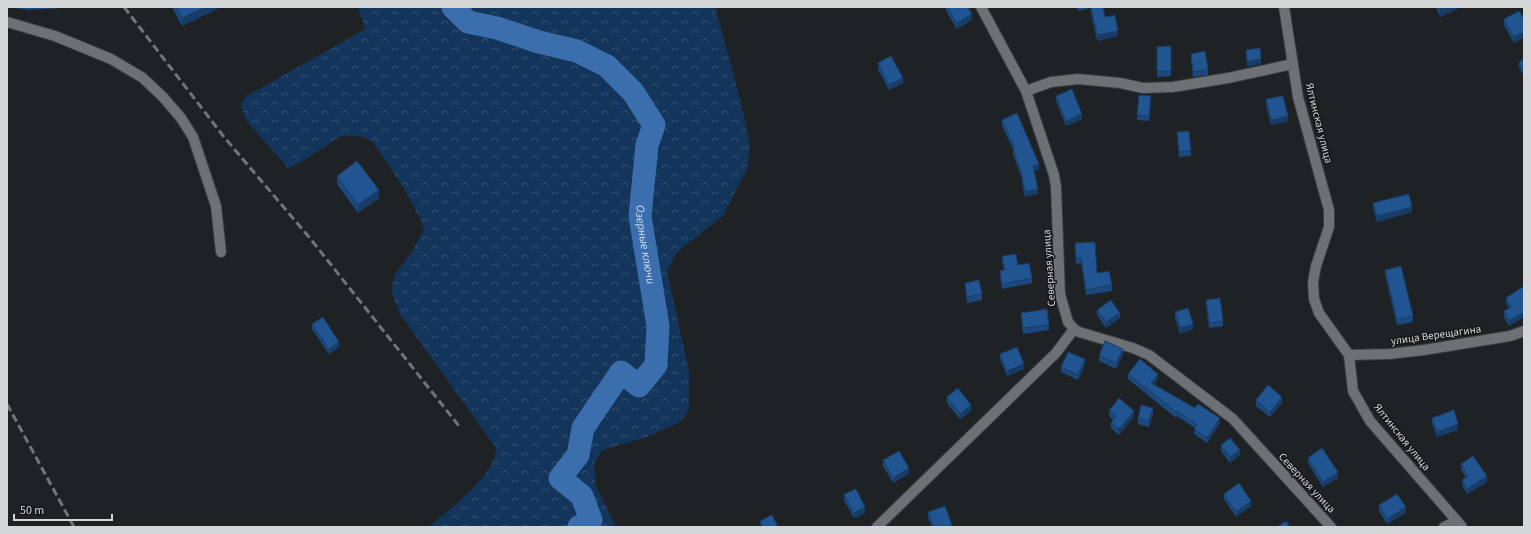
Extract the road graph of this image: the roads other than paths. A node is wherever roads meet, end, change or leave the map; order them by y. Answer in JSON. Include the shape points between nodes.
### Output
{"nodes":[{"id":1,"x":981,"y":7,"type":"edge"},
{"id":2,"x":1284,"y":7,"type":"edge"},
{"id":3,"x":7,"y":22,"type":"edge"},
{"id":4,"x":1293,"y":64,"type":"junction"},
{"id":5,"x":1026,"y":91,"type":"junction"},
{"id":6,"x":220,"y":252,"type":"dead end"},
{"id":7,"x":1074,"y":330,"type":"junction"},
{"id":8,"x":1524,"y":331,"type":"edge"},
{"id":9,"x":1349,"y":354,"type":"junction"},
{"id":10,"x":1459,"y":524,"type":"edge"},
{"id":11,"x":877,"y":527,"type":"edge"},
{"id":12,"x":1331,"y":527,"type":"edge"},
{"id":13,"x":1444,"y":527,"type":"edge"}],
"edges":[{"from":1,"to":5,"type":"street","name":"Северная улица"},
{"from":2,"to":4,"type":"street","name":"Ялтинская улица"},
{"from":3,"to":6,"type":"street","via":[[55,36],[111,59],[143,78],[163,96],[193,137],[216,206]]},
{"from":4,"to":5,"type":"street","via":[[1173,87],[1143,88],[1078,79],[1051,82]]},
{"from":4,"to":9,"type":"street","name":"Ялтинская улица","via":[[1298,98],[1329,210],[1329,227],[1313,282],[1314,299],[1319,313]]},
{"from":5,"to":7,"type":"street","name":"Северная улица","via":[[1054,175],[1060,294],[1065,315]]},
{"from":7,"to":11,"type":"street","via":[[1056,353]]},
{"from":7,"to":12,"type":"street","name":"Северная улица","via":[[1134,348],[1162,363],[1233,419]]},
{"from":8,"to":9,"type":"street","name":"улица Верещагина","via":[[1492,339],[1396,353]]},
{"from":9,"to":10,"type":"street","name":"Ялтинская улица","via":[[1353,391],[1370,421]]},
{"from":10,"to":13,"type":"street"}]}
